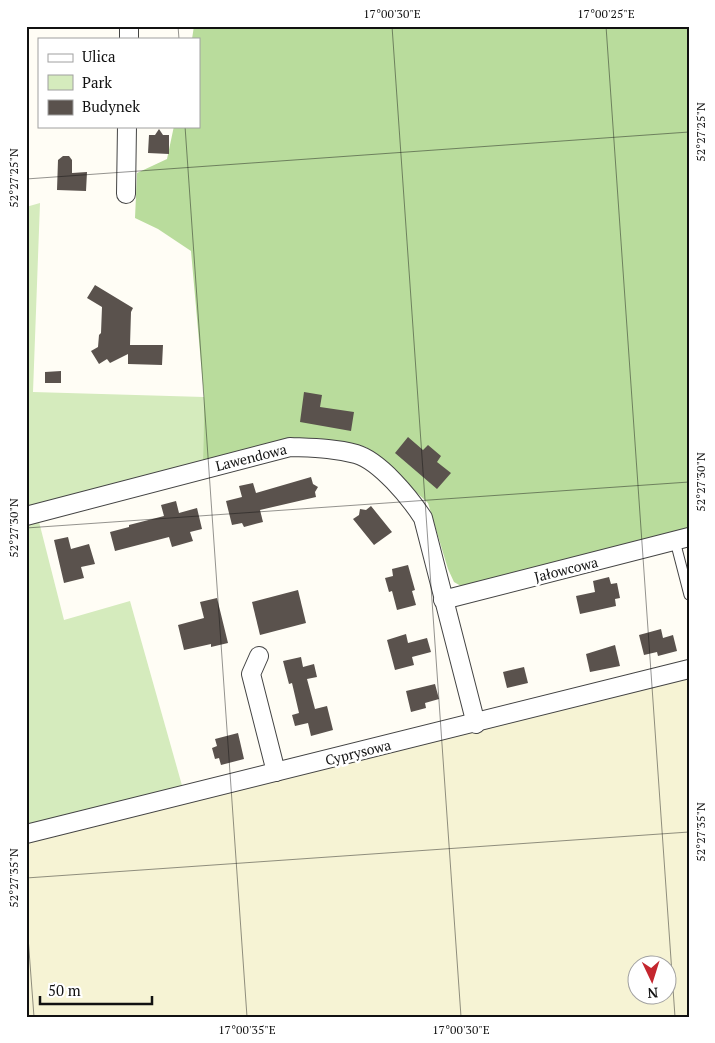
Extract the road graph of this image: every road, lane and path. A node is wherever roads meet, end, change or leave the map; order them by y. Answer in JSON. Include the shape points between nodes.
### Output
{"nodes":[{"id":1,"x":127,"y":128,"type":"edge"},
{"id":2,"x":126,"y":194,"type":"dead end"},
{"id":3,"x":26,"y":516,"type":"edge"},
{"id":4,"x":682,"y":539,"type":"edge"},
{"id":5,"x":689,"y":595,"type":"edge"},
{"id":6,"x":442,"y":600,"type":"junction"},
{"id":7,"x":258,"y":656,"type":"dead end"},
{"id":8,"x":689,"y":669,"type":"edge"},
{"id":9,"x":476,"y":724,"type":"junction"},
{"id":10,"x":276,"y":772,"type":"junction"},
{"id":11,"x":26,"y":834,"type":"edge"}],
"edges":[{"from":1,"to":2,"type":"street"},
{"from":3,"to":6,"type":"street","name":"Lawendowa","via":[[290,447],[327,448],[358,455],[389,477],[412,501],[423,518]]},
{"from":4,"to":5,"type":"lane"},
{"from":4,"to":6,"type":"street","name":"Jałowcowa"},
{"from":6,"to":9,"type":"street","name":"Lawendowa"},
{"from":7,"to":10,"type":"street","via":[[251,674]]},
{"from":8,"to":9,"type":"street","name":"Cyprysowa"},
{"from":9,"to":10,"type":"street","name":"Cyprysowa"},
{"from":10,"to":11,"type":"street","name":"Cyprysowa"}]}
